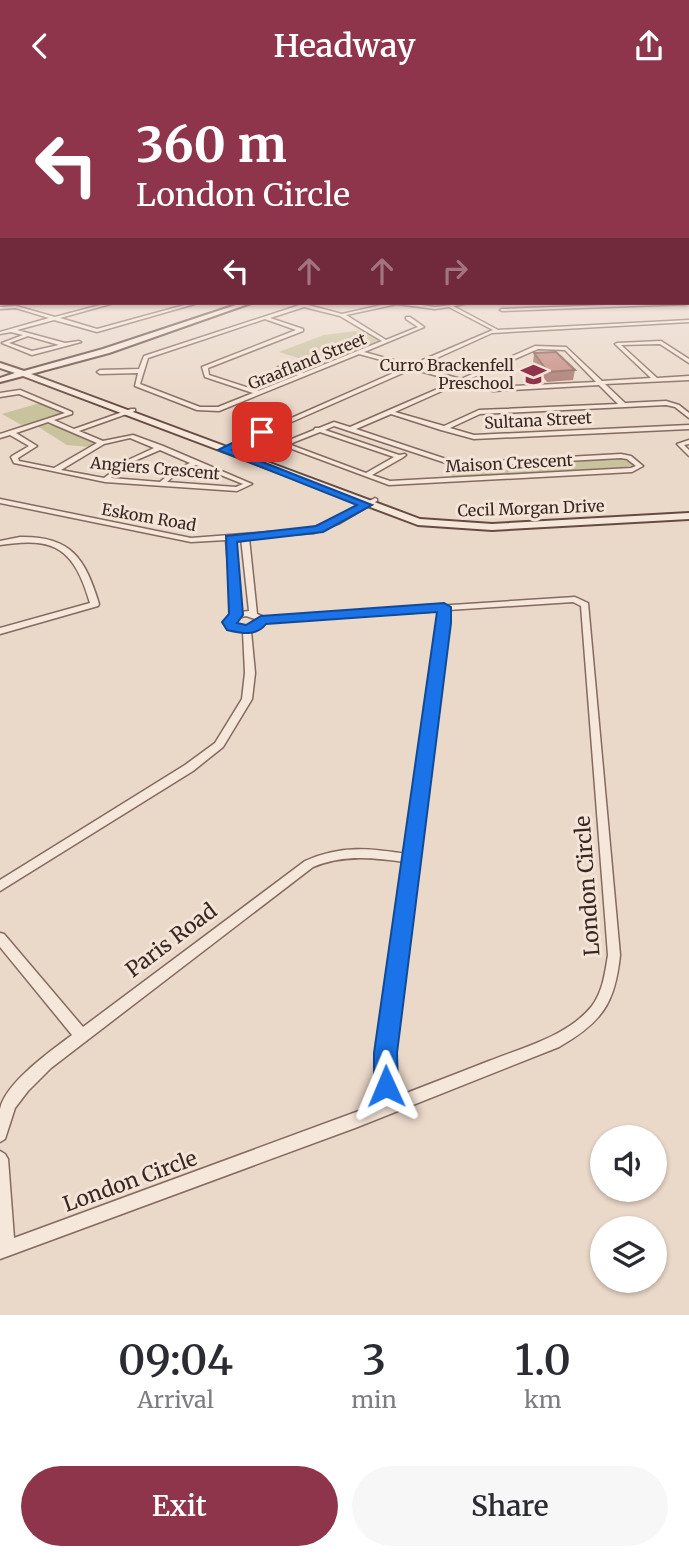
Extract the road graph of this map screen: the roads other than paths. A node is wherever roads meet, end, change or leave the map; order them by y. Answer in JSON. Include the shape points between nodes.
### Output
{"nodes":[{"id":1,"x":98,"y":305,"type":"edge"},
{"id":2,"x":188,"y":305,"type":"edge"},
{"id":3,"x":242,"y":305,"type":"edge"},
{"id":4,"x":302,"y":305,"type":"joint"},
{"id":5,"x":388,"y":305,"type":"edge"},
{"id":6,"x":408,"y":305,"type":"edge"},
{"id":7,"x":459,"y":305,"type":"edge"},
{"id":8,"x":550,"y":305,"type":"edge"},
{"id":9,"x":610,"y":305,"type":"edge"},
{"id":10,"x":627,"y":305,"type":"edge"},
{"id":11,"x":613,"y":306,"type":"junction"},
{"id":12,"x":451,"y":307,"type":"junction"},
{"id":13,"x":0,"y":308,"type":"edge"},
{"id":14,"x":559,"y":309,"type":"junction"},
{"id":15,"x":502,"y":310,"type":"dead end"},
{"id":16,"x":342,"y":315,"type":"junction"},
{"id":17,"x":52,"y":318,"type":"junction"},
{"id":18,"x":265,"y":318,"type":"junction"},
{"id":19,"x":408,"y":318,"type":"dead end"},
{"id":20,"x":689,"y":321,"type":"edge"},
{"id":21,"x":11,"y":330,"type":"junction"},
{"id":22,"x":496,"y":330,"type":"junction"},
{"id":23,"x":0,"y":333,"type":"edge"},
{"id":24,"x":27,"y":335,"type":"junction"},
{"id":25,"x":79,"y":342,"type":"dead end"},
{"id":26,"x":387,"y":342,"type":"junction"},
{"id":27,"x":65,"y":345,"type":"junction"},
{"id":28,"x":360,"y":352,"type":"junction"},
{"id":29,"x":0,"y":359,"type":"edge"},
{"id":30,"x":689,"y":361,"type":"edge"},
{"id":31,"x":0,"y":365,"type":"edge"},
{"id":32,"x":411,"y":367,"type":"junction"},
{"id":33,"x":280,"y":368,"type":"dead end"},
{"id":34,"x":24,"y":371,"type":"junction"},
{"id":35,"x":141,"y":371,"type":"junction"},
{"id":36,"x":100,"y":372,"type":"dead end"},
{"id":37,"x":304,"y":375,"type":"junction"},
{"id":38,"x":0,"y":378,"type":"edge"},
{"id":39,"x":689,"y":378,"type":"edge"},
{"id":40,"x":460,"y":380,"type":"junction"},
{"id":41,"x":656,"y":380,"type":"junction"},
{"id":42,"x":601,"y":383,"type":"junction"},
{"id":43,"x":258,"y":393,"type":"junction"},
{"id":44,"x":0,"y":395,"type":"edge"},
{"id":45,"x":624,"y":405,"type":"junction"},
{"id":46,"x":132,"y":412,"type":"junction"},
{"id":47,"x":393,"y":413,"type":"junction"},
{"id":48,"x":689,"y":416,"type":"edge"},
{"id":49,"x":382,"y":419,"type":"junction"},
{"id":50,"x":50,"y":421,"type":"junction"},
{"id":51,"x":689,"y":427,"type":"edge"},
{"id":52,"x":317,"y":429,"type":"junction"},
{"id":53,"x":352,"y":429,"type":"junction"},
{"id":54,"x":443,"y":429,"type":"junction"},
{"id":55,"x":76,"y":432,"type":"junction"},
{"id":56,"x":362,"y":432,"type":"junction"},
{"id":57,"x":12,"y":433,"type":"junction"},
{"id":58,"x":0,"y":436,"type":"edge"},
{"id":59,"x":689,"y":442,"type":"edge"},
{"id":60,"x":102,"y":443,"type":"junction"},
{"id":61,"x":161,"y":447,"type":"junction"},
{"id":62,"x":227,"y":448,"type":"junction"},
{"id":63,"x":413,"y":450,"type":"junction"},
{"id":64,"x":689,"y":454,"type":"edge"},
{"id":65,"x":400,"y":457,"type":"junction"},
{"id":66,"x":197,"y":462,"type":"junction"},
{"id":67,"x":458,"y":465,"type":"junction"},
{"id":68,"x":56,"y":470,"type":"junction"},
{"id":69,"x":366,"y":475,"type":"junction"},
{"id":70,"x":105,"y":479,"type":"junction"},
{"id":71,"x":448,"y":480,"type":"junction"},
{"id":72,"x":161,"y":484,"type":"junction"},
{"id":73,"x":0,"y":501,"type":"edge"},
{"id":74,"x":374,"y":504,"type":"junction"},
{"id":75,"x":689,"y":509,"type":"edge"},
{"id":76,"x":689,"y":516,"type":"edge"},
{"id":77,"x":245,"y":539,"type":"junction"},
{"id":78,"x":230,"y":540,"type":"junction"},
{"id":79,"x":0,"y":543,"type":"edge"},
{"id":80,"x":444,"y":607,"type":"junction"},
{"id":81,"x":253,"y":613,"type":"junction"},
{"id":82,"x":236,"y":615,"type":"junction"},
{"id":83,"x":261,"y":620,"type":"junction"},
{"id":84,"x":247,"y":630,"type":"junction"},
{"id":85,"x":0,"y":631,"type":"edge"},
{"id":86,"x":412,"y":859,"type":"junction"},
{"id":87,"x":0,"y":887,"type":"edge"},
{"id":88,"x":0,"y":939,"type":"edge"},
{"id":89,"x":80,"y":1034,"type":"junction"},
{"id":90,"x":396,"y":1105,"type":"junction"},
{"id":91,"x":0,"y":1134,"type":"edge"},
{"id":92,"x":0,"y":1159,"type":"edge"},
{"id":93,"x":3,"y":1250,"type":"edge"}],
"edges":[{"from":1,"to":17,"type":"street"},
{"from":2,"to":17,"type":"street","via":[[100,331]]},
{"from":3,"to":34,"type":"street"},
{"from":4,"to":16,"type":"street"},
{"from":4,"to":18,"type":"street"},
{"from":5,"to":16,"type":"street"},
{"from":6,"to":12,"type":"street"},
{"from":7,"to":12,"type":"street"},
{"from":8,"to":14,"type":"street"},
{"from":9,"to":11,"type":"street"},
{"from":10,"to":11,"type":"street"},
{"from":11,"to":14,"type":"street"},
{"from":12,"to":22,"type":"street"},
{"from":13,"to":17,"type":"street","via":[[15,306]]},
{"from":14,"to":15,"type":"street"},
{"from":16,"to":26,"type":"street"},
{"from":17,"to":21,"type":"street"},
{"from":18,"to":35,"type":"street","via":[[148,356]]},
{"from":18,"to":43,"type":"street","via":[[301,330],[205,367],[207,376]]},
{"from":19,"to":26,"type":"street","name":"Graafland Street","via":[[422,327]]},
{"from":20,"to":22,"type":"street"},
{"from":21,"to":23,"type":"street"},
{"from":21,"to":24,"type":"street"},
{"from":22,"to":32,"type":"street"},
{"from":24,"to":27,"type":"street"},
{"from":24,"to":27,"type":"street","via":[[4,344],[30,353]]},
{"from":25,"to":27,"type":"street"},
{"from":26,"to":28,"type":"street","name":"Graafland Street"},
{"from":28,"to":32,"type":"street"},
{"from":28,"to":37,"type":"street","name":"Graafland Street"},
{"from":29,"to":34,"type":"street"},
{"from":30,"to":41,"type":"street","via":[[661,342],[617,344]]},
{"from":31,"to":34,"type":"street"},
{"from":32,"to":40,"type":"street"},
{"from":32,"to":62,"type":"street"},
{"from":33,"to":37,"type":"street"},
{"from":34,"to":38,"type":"street"},
{"from":34,"to":46,"type":"street","name":"Cecil Morgan Drive"},
{"from":35,"to":36,"type":"street"},
{"from":35,"to":43,"type":"street","name":"Graafland Street","via":[[139,388],[202,410],[219,409]]},
{"from":37,"to":43,"type":"street","name":"Graafland Street"},
{"from":39,"to":41,"type":"street"},
{"from":40,"to":42,"type":"street","via":[[500,389]]},
{"from":40,"to":42,"type":"street","via":[[528,348],[554,346],[566,349]]},
{"from":40,"to":47,"type":"street"},
{"from":41,"to":42,"type":"street"},
{"from":42,"to":45,"type":"street"},
{"from":44,"to":50,"type":"street","via":[[22,392],[70,412]]},
{"from":45,"to":48,"type":"street","via":[[670,404]]},
{"from":45,"to":54,"type":"street","via":[[479,412]]},
{"from":46,"to":55,"type":"street"},
{"from":46,"to":62,"type":"street","name":"Cecil Morgan Drive"},
{"from":47,"to":49,"type":"street"},
{"from":47,"to":54,"type":"street","name":"Sultana Street"},
{"from":49,"to":53,"type":"street"},
{"from":49,"to":56,"type":"street"},
{"from":50,"to":55,"type":"street"},
{"from":50,"to":57,"type":"street"},
{"from":51,"to":54,"type":"street","name":"Sultana Street","via":[[478,437]]},
{"from":52,"to":53,"type":"street","name":"Maison Crescent","via":[[334,424]]},
{"from":52,"to":65,"type":"street"},
{"from":52,"to":69,"type":"street","name":"Maison Crescent","via":[[288,446]]},
{"from":53,"to":56,"type":"street","name":"Maison Crescent"},
{"from":55,"to":60,"type":"street"},
{"from":56,"to":63,"type":"street","name":"Maison Crescent"},
{"from":57,"to":58,"type":"street"},
{"from":57,"to":68,"type":"street","name":"Angiers Crescent","via":[[34,446],[13,460]]},
{"from":59,"to":64,"type":"street","via":[[680,445]]},
{"from":60,"to":61,"type":"street","name":"Angiers Crescent","via":[[131,436]]},
{"from":60,"to":68,"type":"street","name":"Angiers Crescent"},
{"from":61,"to":66,"type":"street","name":"Angiers Crescent"},
{"from":61,"to":70,"type":"street"},
{"from":62,"to":74,"type":"street","name":"Cecil Morgan Drive"},
{"from":63,"to":65,"type":"street"},
{"from":63,"to":67,"type":"street","name":"Maison Crescent"},
{"from":65,"to":69,"type":"street"},
{"from":66,"to":72,"type":"street"},
{"from":66,"to":72,"type":"street","name":"Angiers Crescent","via":[[248,484],[237,489]]},
{"from":67,"to":71,"type":"street","via":[[447,473]]},
{"from":67,"to":71,"type":"street","name":"Maison Crescent","via":[[621,456],[640,466]]},
{"from":68,"to":70,"type":"street","name":"Angiers Crescent"},
{"from":69,"to":71,"type":"street","name":"Maison Crescent","via":[[389,483]]},
{"from":70,"to":72,"type":"street","name":"Angiers Crescent"},
{"from":73,"to":78,"type":"street","name":"Eskom Road","via":[[178,544]]},
{"from":74,"to":75,"type":"street","name":"Cecil Morgan Drive","via":[[472,521]]},
{"from":74,"to":76,"type":"street","name":"Cecil Morgan Drive","via":[[418,522],[462,527]]},
{"from":74,"to":77,"type":"street","name":"Eskom Road","via":[[322,533]]},
{"from":77,"to":78,"type":"street","name":"Eskom Road"},
{"from":77,"to":81,"type":"street"},
{"from":78,"to":82,"type":"street"},
{"from":79,"to":85,"type":"street","via":[[34,537],[61,547],[87,576],[95,604]]},
{"from":80,"to":83,"type":"street","name":"London Circle"},
{"from":80,"to":86,"type":"street"},
{"from":80,"to":90,"type":"street","name":"London Circle","via":[[575,599],[587,608],[614,955],[612,983],[605,1000],[577,1030]]},
{"from":81,"to":82,"type":"street"},
{"from":81,"to":83,"type":"street"},
{"from":82,"to":84,"type":"street","via":[[230,624]]},
{"from":83,"to":84,"type":"street"},
{"from":84,"to":87,"type":"street","via":[[247,699],[219,745]]},
{"from":86,"to":89,"type":"street","name":"Paris Road","via":[[348,851],[326,855]]},
{"from":86,"to":90,"type":"street","via":[[384,1073]]},
{"from":88,"to":89,"type":"street"},
{"from":89,"to":91,"type":"street","name":"Paris Road","via":[[11,1097]]},
{"from":90,"to":93,"type":"street","name":"London Circle"},
{"from":92,"to":93,"type":"street"}]}
